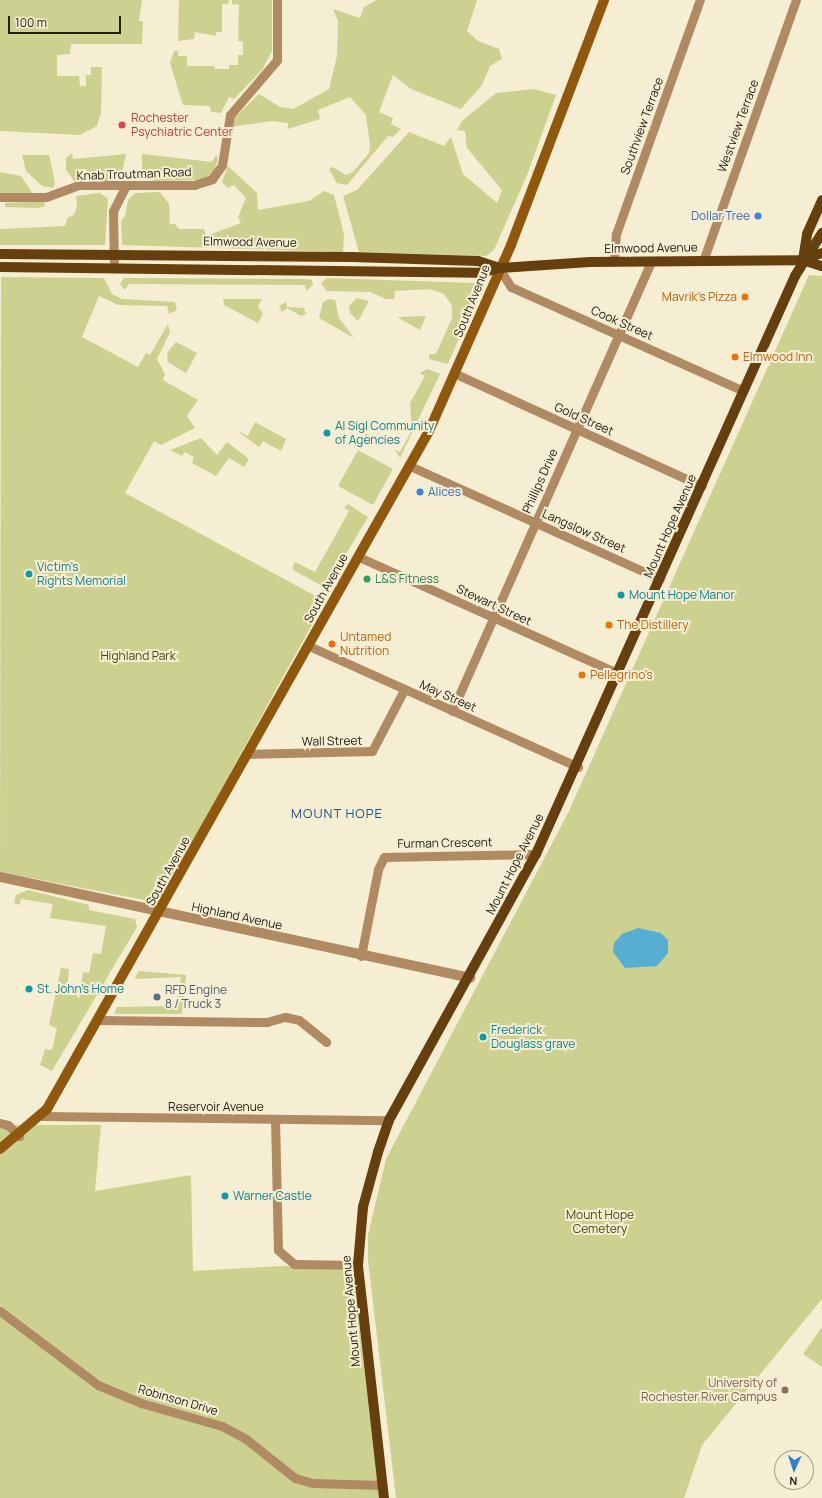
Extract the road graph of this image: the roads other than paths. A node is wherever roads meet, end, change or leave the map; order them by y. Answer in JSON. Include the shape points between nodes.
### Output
{"nodes":[{"id":1,"x":277,"y":0,"type":"edge"},
{"id":2,"x":604,"y":0,"type":"edge"},
{"id":3,"x":700,"y":0,"type":"edge"},
{"id":4,"x":796,"y":0,"type":"edge"},
{"id":5,"x":126,"y":185,"type":"junction"},
{"id":6,"x":0,"y":197,"type":"edge"},
{"id":7,"x":822,"y":200,"type":"edge"},
{"id":8,"x":822,"y":233,"type":"edge"},
{"id":9,"x":822,"y":253,"type":"edge"},
{"id":10,"x":0,"y":254,"type":"edge"},
{"id":11,"x":114,"y":254,"type":"junction"},
{"id":12,"x":803,"y":260,"type":"junction"},
{"id":13,"x":651,"y":261,"type":"junction"},
{"id":14,"x":703,"y":261,"type":"junction"},
{"id":15,"x":614,"y":262,"type":"junction"},
{"id":16,"x":822,"y":266,"type":"edge"},
{"id":17,"x":0,"y":267,"type":"edge"},
{"id":18,"x":114,"y":268,"type":"junction"},
{"id":19,"x":499,"y":268,"type":"junction"},
{"id":20,"x":619,"y":334,"type":"junction"},
{"id":21,"x":456,"y":374,"type":"junction"},
{"id":22,"x":744,"y":391,"type":"junction"},
{"id":23,"x":577,"y":429,"type":"junction"},
{"id":24,"x":410,"y":466,"type":"junction"},
{"id":25,"x":702,"y":486,"type":"junction"},
{"id":26,"x":535,"y":522,"type":"junction"},
{"id":27,"x":359,"y":557,"type":"junction"},
{"id":28,"x":660,"y":578,"type":"junction"},
{"id":29,"x":493,"y":618,"type":"junction"},
{"id":30,"x":309,"y":646,"type":"junction"},
{"id":31,"x":619,"y":674,"type":"junction"},
{"id":32,"x":404,"y":690,"type":"junction"},
{"id":33,"x":452,"y":711,"type":"junction"},
{"id":34,"x":248,"y":754,"type":"junction"},
{"id":35,"x":578,"y":767,"type":"junction"},
{"id":36,"x":536,"y":854,"type":"junction"},
{"id":37,"x":0,"y":878,"type":"edge"},
{"id":38,"x":160,"y":913,"type":"junction"},
{"id":39,"x":361,"y":956,"type":"junction"},
{"id":40,"x":470,"y":978,"type":"junction"},
{"id":41,"x":97,"y":1020,"type":"junction"},
{"id":42,"x":326,"y":1042,"type":"dead end"},
{"id":43,"x":42,"y":1116,"type":"junction"},
{"id":44,"x":275,"y":1119,"type":"junction"},
{"id":45,"x":389,"y":1120,"type":"junction"},
{"id":46,"x":0,"y":1123,"type":"edge"},
{"id":47,"x":19,"y":1136,"type":"junction"},
{"id":48,"x":0,"y":1149,"type":"edge"},
{"id":49,"x":358,"y":1265,"type":"junction"},
{"id":50,"x":0,"y":1311,"type":"edge"},
{"id":51,"x":382,"y":1485,"type":"junction"},
{"id":52,"x":384,"y":1498,"type":"edge"}],
"edges":[{"from":1,"to":5,"type":"street","name":"Knab Troutman Road","via":[[277,60],[230,115],[222,164],[217,174],[194,185]]},
{"from":2,"to":19,"type":"main road","name":"South Avenue","via":[[526,207]]},
{"from":3,"to":15,"type":"street","name":"Southview Terrace","via":[[616,234]]},
{"from":4,"to":14,"type":"street","name":"Westview Terrace"},
{"from":5,"to":6,"type":"street","name":"Knab Troutman Road","via":[[79,185],[46,197]]},
{"from":5,"to":11,"type":"street","via":[[113,211]]},
{"from":7,"to":12,"type":"main road","name":"Mount Hope Avenue","via":[[807,234]]},
{"from":8,"to":12,"type":"main road","name":"Mount Hope Avenue"},
{"from":9,"to":12,"type":"main road","name":"Elmwood Avenue"},
{"from":10,"to":11,"type":"main road","name":"Elmwood Avenue"},
{"from":11,"to":18,"type":"street"},
{"from":11,"to":19,"type":"main road","name":"Elmwood Avenue","via":[[478,261]]},
{"from":12,"to":14,"type":"main road","name":"Elmwood Avenue"},
{"from":12,"to":16,"type":"main road","name":"Elmwood Avenue"},
{"from":12,"to":22,"type":"main road","name":"Mount Hope Avenue"},
{"from":13,"to":14,"type":"main road","name":"Elmwood Avenue"},
{"from":13,"to":15,"type":"main road","name":"Elmwood Avenue"},
{"from":13,"to":20,"type":"street","name":"Phillips Drive"},
{"from":15,"to":19,"type":"main road","name":"Elmwood Avenue"},
{"from":17,"to":18,"type":"main road","name":"Elmwood Avenue"},
{"from":18,"to":19,"type":"main road","name":"Elmwood Avenue","via":[[478,273]]},
{"from":19,"to":20,"type":"street","name":"Cook Street","via":[[511,287]]},
{"from":19,"to":21,"type":"main road","name":"South Avenue"},
{"from":20,"to":22,"type":"street","name":"Cook Street"},
{"from":20,"to":23,"type":"street","name":"Phillips Drive"},
{"from":21,"to":23,"type":"street","name":"Gold Street"},
{"from":21,"to":24,"type":"main road","name":"South Avenue"},
{"from":22,"to":25,"type":"main road","name":"Mount Hope Avenue"},
{"from":23,"to":25,"type":"street","name":"Gold Street"},
{"from":23,"to":26,"type":"street","name":"Phillips Drive"},
{"from":24,"to":26,"type":"street","name":"Langslow Street"},
{"from":24,"to":27,"type":"main road","name":"South Avenue"},
{"from":25,"to":28,"type":"main road","name":"Mount Hope Avenue"},
{"from":26,"to":28,"type":"street","name":"Langslow Street"},
{"from":26,"to":29,"type":"street","name":"Phillips Drive"},
{"from":27,"to":29,"type":"street","name":"Stewart Street"},
{"from":27,"to":30,"type":"main road","name":"South Avenue"},
{"from":28,"to":31,"type":"main road","name":"Mount Hope Avenue"},
{"from":29,"to":31,"type":"street","name":"Stewart Street"},
{"from":29,"to":33,"type":"street","name":"Phillips Drive"},
{"from":30,"to":32,"type":"street","name":"May Street"},
{"from":30,"to":34,"type":"main road","name":"South Avenue"},
{"from":31,"to":35,"type":"main road","name":"Mount Hope Avenue"},
{"from":32,"to":33,"type":"street","name":"May Street"},
{"from":32,"to":34,"type":"street","name":"Wall Street","via":[[372,751]]},
{"from":33,"to":35,"type":"street","name":"May Street"},
{"from":34,"to":38,"type":"main road","name":"South Avenue"},
{"from":35,"to":36,"type":"main road","name":"Mount Hope Avenue"},
{"from":36,"to":39,"type":"street","name":"Furman Crescent","via":[[384,858],[378,869]]},
{"from":36,"to":40,"type":"main road","name":"Mount Hope Avenue"},
{"from":37,"to":38,"type":"street","name":"Highland Avenue"},
{"from":38,"to":39,"type":"street","name":"Highland Avenue"},
{"from":38,"to":41,"type":"main road","name":"South Avenue"},
{"from":39,"to":40,"type":"street","name":"Highland Avenue"},
{"from":40,"to":45,"type":"main road","name":"Mount Hope Avenue"},
{"from":41,"to":42,"type":"street","via":[[267,1022],[285,1017],[299,1020]]},
{"from":41,"to":43,"type":"main road","name":"South Avenue"},
{"from":43,"to":44,"type":"street","name":"Reservoir Avenue"},
{"from":43,"to":47,"type":"main road","name":"South Avenue"},
{"from":44,"to":45,"type":"street","name":"Reservoir Avenue"},
{"from":44,"to":49,"type":"street","via":[[278,1250],[294,1264]]},
{"from":45,"to":49,"type":"main road","name":"Mount Hope Avenue","via":[[363,1207]]},
{"from":46,"to":47,"type":"street","via":[[8,1125]]},
{"from":47,"to":48,"type":"main road","name":"South Avenue"},
{"from":49,"to":51,"type":"main road","name":"Mount Hope Avenue"},
{"from":50,"to":51,"type":"street","name":"Robinson Drive","via":[[98,1385],[141,1403],[222,1426],[254,1445],[295,1478],[312,1483]]},
{"from":51,"to":52,"type":"main road","name":"Mount Hope Avenue"}]}
